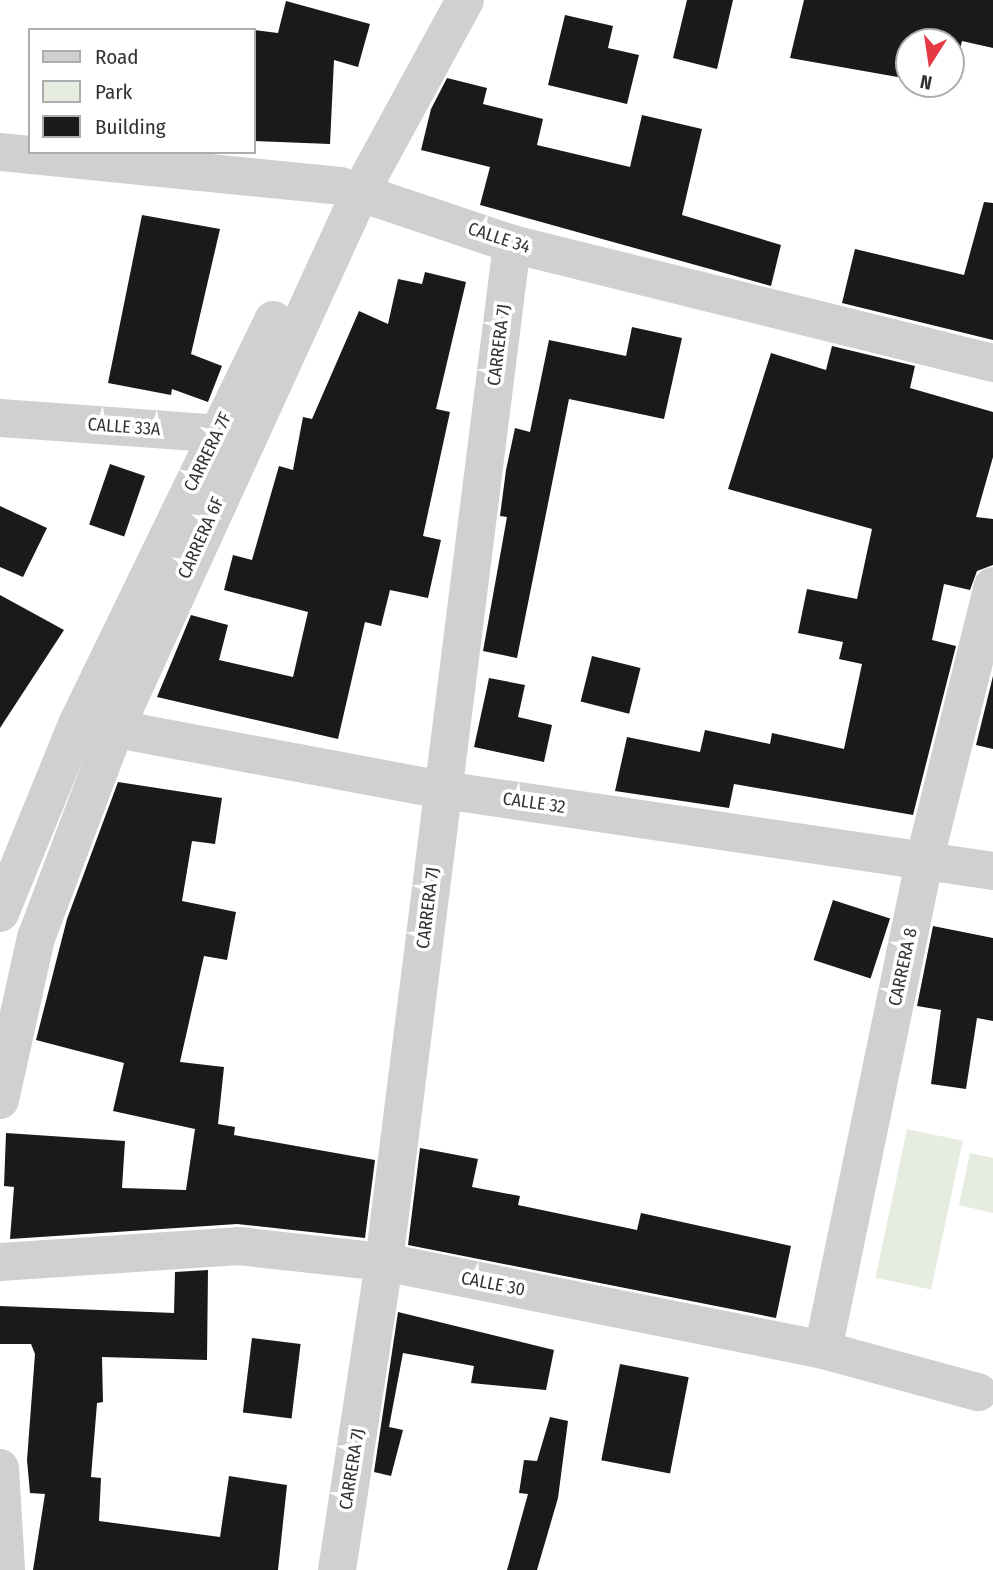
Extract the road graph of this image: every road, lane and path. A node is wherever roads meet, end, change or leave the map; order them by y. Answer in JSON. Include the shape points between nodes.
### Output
{"nodes":[{"id":1,"x":436,"y":0,"type":"edge"},
{"id":2,"x":465,"y":0,"type":"edge"},
{"id":3,"x":0,"y":152,"type":"edge"},
{"id":4,"x":351,"y":188,"type":"junction"},
{"id":5,"x":512,"y":244,"type":"junction"},
{"id":6,"x":993,"y":363,"type":"edge"},
{"id":7,"x":0,"y":418,"type":"edge"},
{"id":8,"x":232,"y":435,"type":"junction"},
{"id":9,"x":993,"y":586,"type":"edge"},
{"id":10,"x":78,"y":722,"type":"junction"},
{"id":11,"x":115,"y":729,"type":"junction"},
{"id":12,"x":443,"y":790,"type":"junction"},
{"id":13,"x":925,"y":858,"type":"junction"},
{"id":14,"x":993,"y":871,"type":"edge"},
{"id":15,"x":0,"y":913,"type":"edge"},
{"id":16,"x":18,"y":935,"type":"edge"},
{"id":17,"x":0,"y":1100,"type":"edge"},
{"id":18,"x":0,"y":1262,"type":"edge"},
{"id":19,"x":384,"y":1262,"type":"junction"},
{"id":20,"x":823,"y":1350,"type":"junction"},
{"id":21,"x":978,"y":1392,"type":"dead end"},
{"id":22,"x":0,"y":1468,"type":"edge"},
{"id":23,"x":6,"y":1570,"type":"edge"},
{"id":24,"x":337,"y":1570,"type":"edge"}],
"edges":[{"from":1,"to":4,"type":"street","name":"CARRERA 7F"},
{"from":2,"to":4,"type":"street"},
{"from":3,"to":4,"type":"street","name":"CALLE 34"},
{"from":4,"to":5,"type":"street","name":"CALLE 34"},
{"from":4,"to":8,"type":"street","name":"CARRERA 7F"},
{"from":5,"to":6,"type":"street","name":"CALLE 34"},
{"from":5,"to":12,"type":"street","name":"CARRERA 7J"},
{"from":7,"to":8,"type":"street","name":"CALLE 33A"},
{"from":8,"to":10,"type":"street","name":"CARRERA 7F"},
{"from":8,"to":11,"type":"street","name":"CARRERA 6F"},
{"from":9,"to":13,"type":"street","name":"CARRERA 8"},
{"from":10,"to":11,"type":"street","name":"CALLE 32"},
{"from":10,"to":15,"type":"street","name":"CARRERA 7F"},
{"from":11,"to":12,"type":"street","name":"CALLE 32"},
{"from":11,"to":16,"type":"street","name":"CARRERA 6F"},
{"from":12,"to":13,"type":"street","name":"CALLE 32"},
{"from":12,"to":19,"type":"street","name":"CARRERA 7J"},
{"from":13,"to":14,"type":"street","name":"CALLE 32"},
{"from":13,"to":20,"type":"street","name":"CARRERA 8"},
{"from":16,"to":17,"type":"street","name":"CARRERA 6F"},
{"from":18,"to":19,"type":"street","name":"CALLE 30","via":[[238,1246]]},
{"from":19,"to":20,"type":"street","name":"CALLE 30"},
{"from":19,"to":24,"type":"street","name":"CARRERA 7J"},
{"from":20,"to":21,"type":"street","name":"CALLE 30"},
{"from":22,"to":23,"type":"street"}]}
